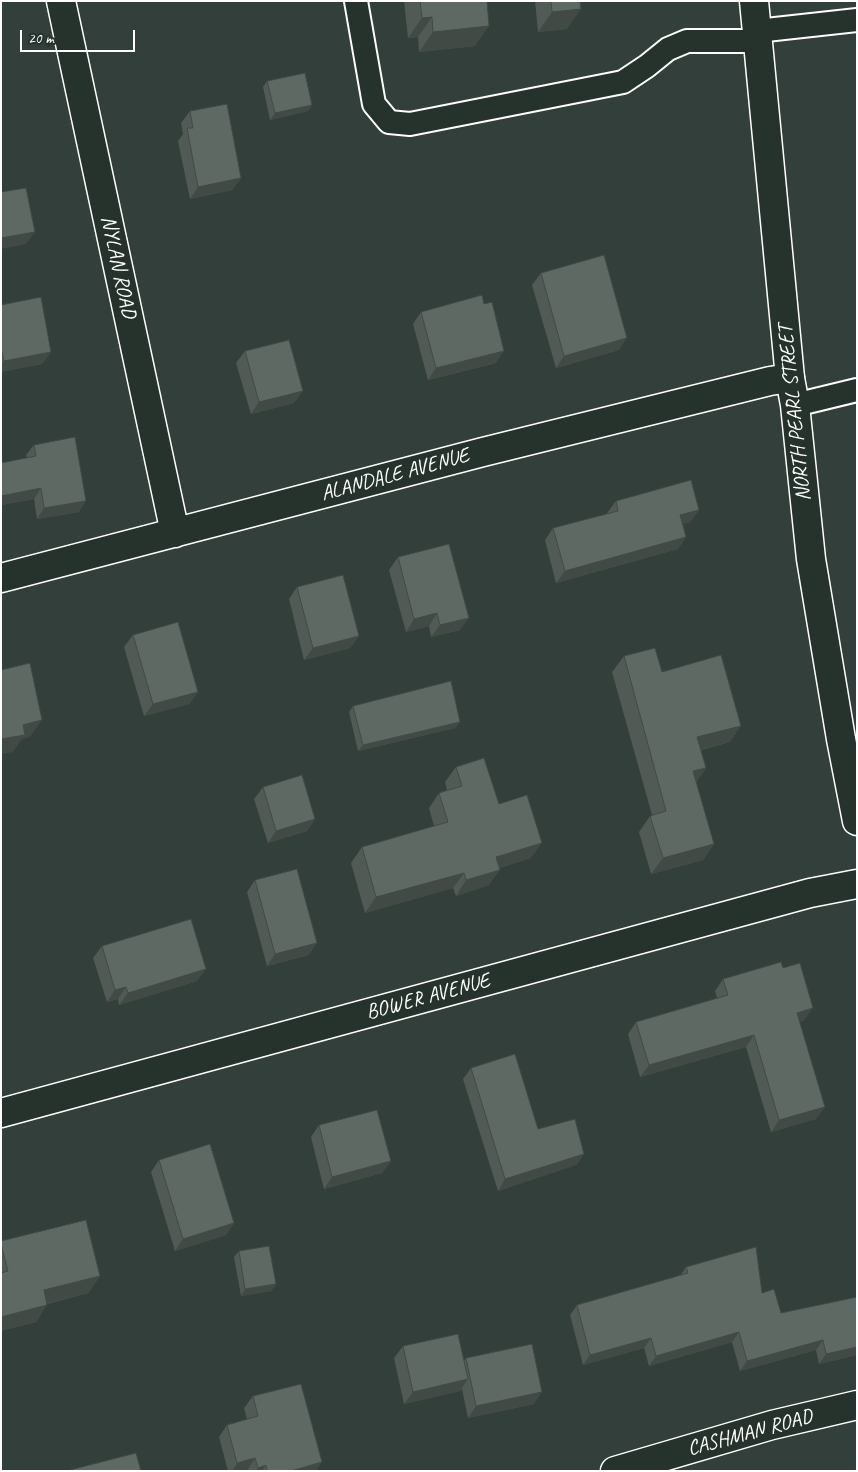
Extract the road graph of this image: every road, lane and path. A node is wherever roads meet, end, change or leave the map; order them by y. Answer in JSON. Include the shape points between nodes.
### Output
{"nodes":[{"id":1,"x":61,"y":1,"type":"edge"},
{"id":2,"x":356,"y":1,"type":"edge"},
{"id":3,"x":754,"y":1,"type":"edge"},
{"id":4,"x":857,"y":20,"type":"edge"},
{"id":5,"x":758,"y":36,"type":"junction"},
{"id":6,"x":790,"y":378,"type":"junction"},
{"id":7,"x":857,"y":390,"type":"edge"},
{"id":8,"x":795,"y":405,"type":"junction"},
{"id":9,"x":175,"y":533,"type":"junction"},
{"id":10,"x":1,"y":578,"type":"edge"},
{"id":11,"x":857,"y":821,"type":"edge"},
{"id":12,"x":857,"y":884,"type":"edge"},
{"id":13,"x":1,"y":1113,"type":"edge"},
{"id":14,"x":857,"y":1405,"type":"edge"},
{"id":15,"x":615,"y":1471,"type":"edge"}],
"edges":[{"from":1,"to":9,"type":"street","name":"NYLAN ROAD"},
{"from":2,"to":5,"type":"lane","via":[[374,104],[389,122],[403,124],[623,82],[668,49],[687,41]]},
{"from":3,"to":5,"type":"street","name":"NORTH PEARL STREET"},
{"from":4,"to":5,"type":"lane"},
{"from":5,"to":6,"type":"street","name":"NORTH PEARL STREET"},
{"from":6,"to":8,"type":"street","name":"NORTH PEARL STREET"},
{"from":6,"to":9,"type":"street","name":"ALANDALE AVENUE","via":[[483,452]]},
{"from":7,"to":8,"type":"lane"},
{"from":8,"to":11,"type":"street","name":"NORTH PEARL STREET","via":[[811,559],[840,739]]},
{"from":9,"to":10,"type":"street","name":"ALANDALE AVENUE"},
{"from":12,"to":13,"type":"street","name":"BOWER AVENUE","via":[[791,898]]},
{"from":14,"to":15,"type":"street","name":"CASHMAN ROAD","via":[[772,1425]]}]}
